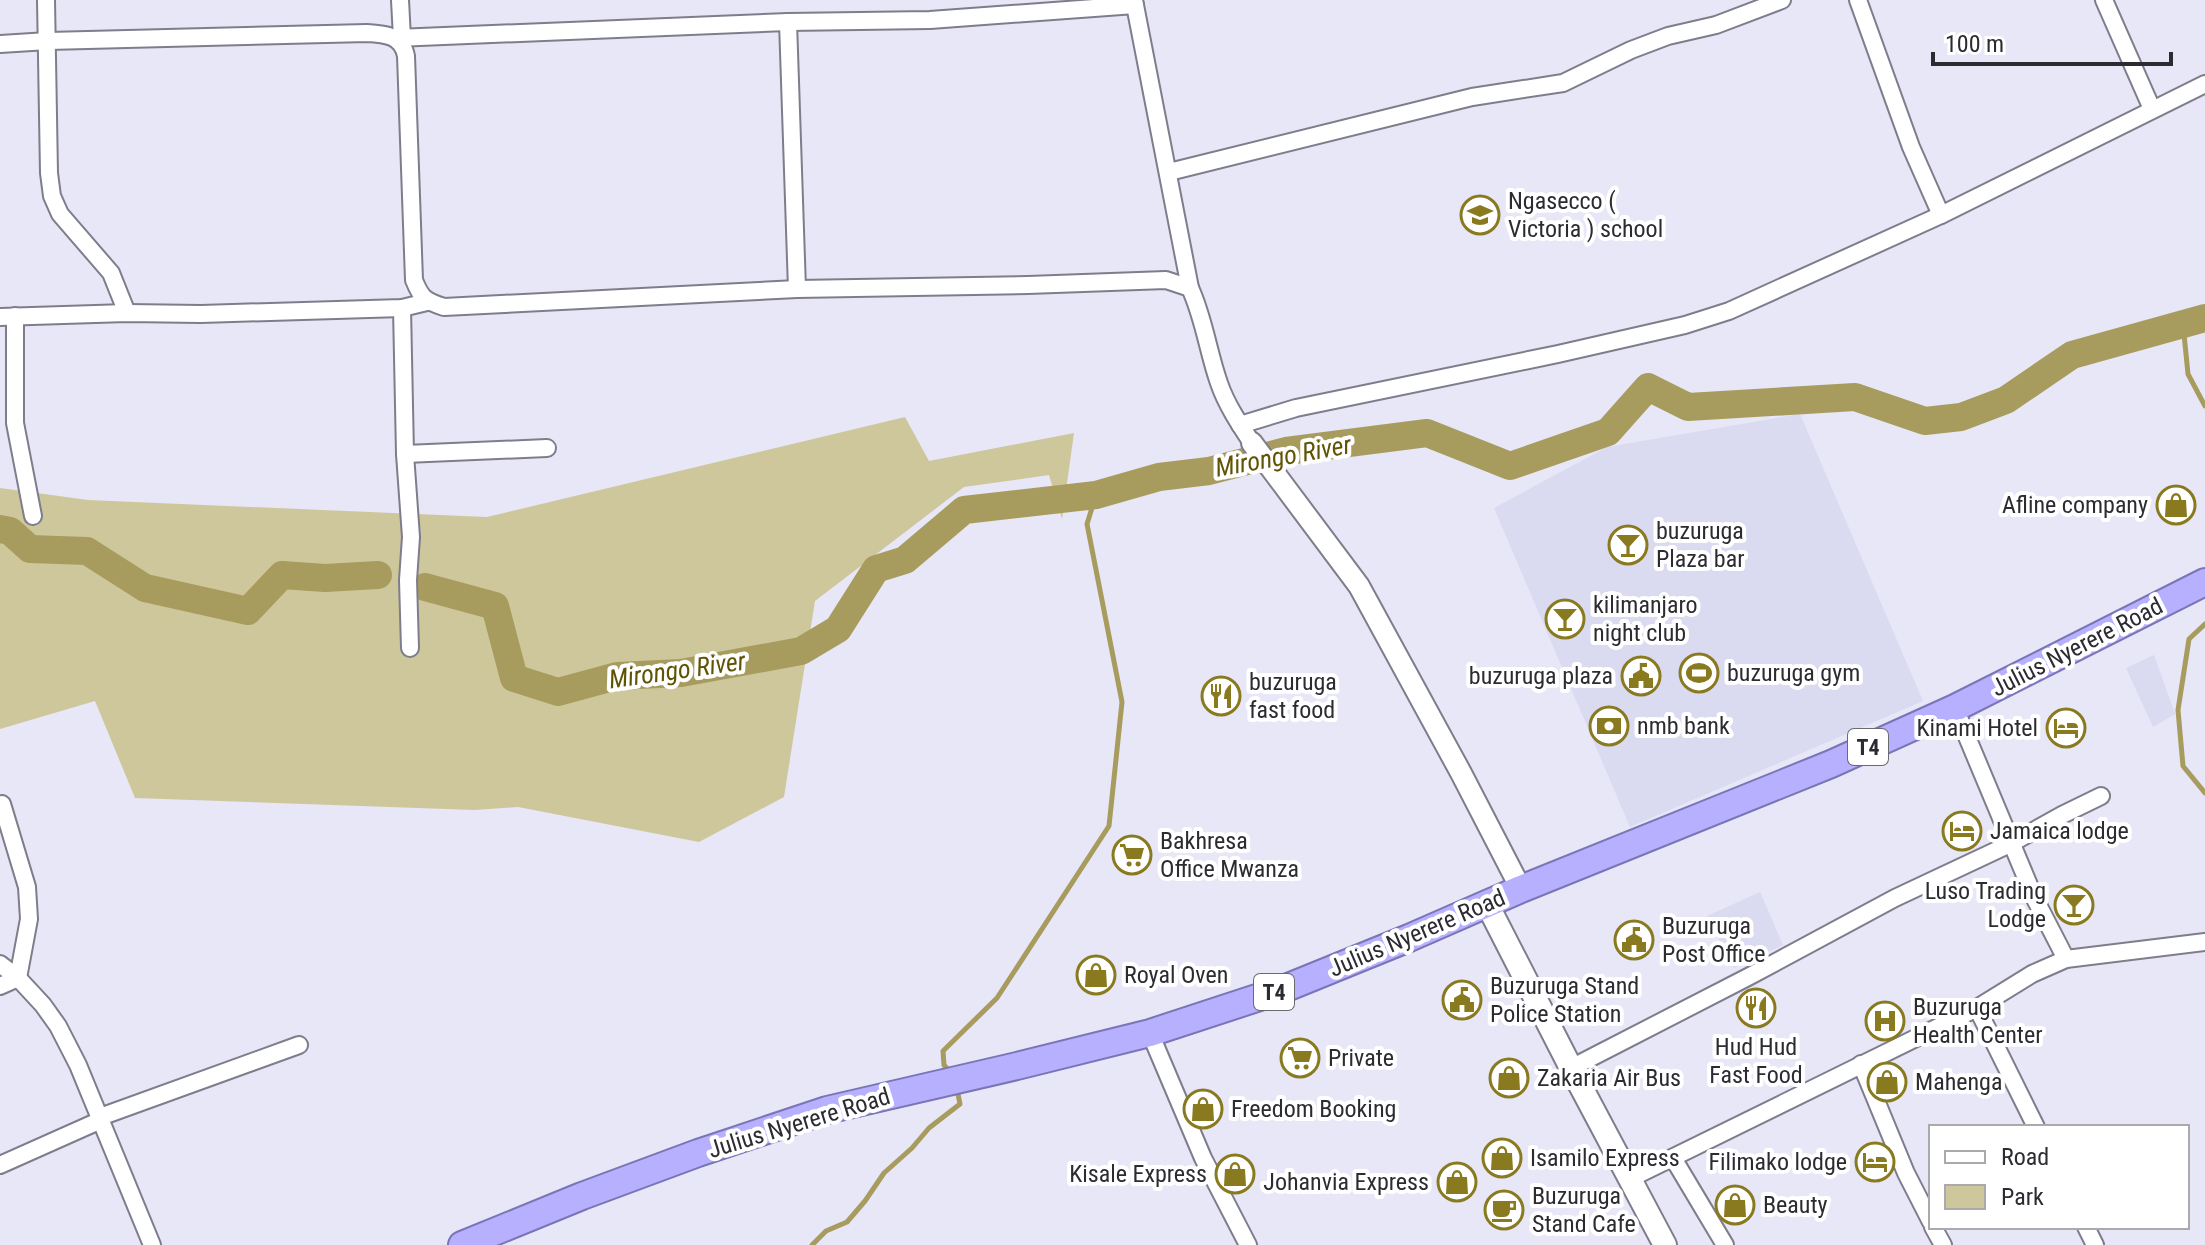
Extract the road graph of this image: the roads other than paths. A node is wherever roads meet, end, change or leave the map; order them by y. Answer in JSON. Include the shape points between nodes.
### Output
{"nodes":[{"id":1,"x":46,"y":0,"type":"edge"},
{"id":2,"x":400,"y":0,"type":"edge"},
{"id":3,"x":1782,"y":0,"type":"edge"},
{"id":4,"x":1858,"y":0,"type":"edge"},
{"id":5,"x":2104,"y":0,"type":"edge"},
{"id":6,"x":1135,"y":3,"type":"edge"},
{"id":7,"x":788,"y":22,"type":"junction"},
{"id":8,"x":399,"y":38,"type":"junction"},
{"id":9,"x":48,"y":41,"type":"junction"},
{"id":10,"x":0,"y":44,"type":"edge"},
{"id":11,"x":2205,"y":84,"type":"edge"},
{"id":12,"x":2152,"y":109,"type":"junction"},
{"id":13,"x":1169,"y":172,"type":"junction"},
{"id":14,"x":1941,"y":215,"type":"junction"},
{"id":15,"x":1190,"y":288,"type":"junction"},
{"id":16,"x":797,"y":289,"type":"junction"},
{"id":17,"x":427,"y":302,"type":"junction"},
{"id":18,"x":402,"y":308,"type":"junction"},
{"id":19,"x":127,"y":313,"type":"junction"},
{"id":20,"x":8,"y":317,"type":"edge"},
{"id":21,"x":1240,"y":425,"type":"junction"},
{"id":22,"x":1252,"y":443,"type":"joint"},
{"id":23,"x":547,"y":448,"type":"dead end"},
{"id":24,"x":405,"y":454,"type":"junction"},
{"id":25,"x":33,"y":516,"type":"dead end"},
{"id":26,"x":2205,"y":582,"type":"edge"},
{"id":27,"x":410,"y":648,"type":"dead end"},
{"id":28,"x":1955,"y":708,"type":"junction"},
{"id":29,"x":2101,"y":796,"type":"dead end"},
{"id":30,"x":2,"y":804,"type":"dead end"},
{"id":31,"x":2010,"y":844,"type":"junction"},
{"id":32,"x":1521,"y":889,"type":"junction"},
{"id":33,"x":1487,"y":904,"type":"junction"},
{"id":34,"x":2205,"y":942,"type":"edge"},
{"id":35,"x":2066,"y":959,"type":"junction"},
{"id":36,"x":0,"y":964,"type":"edge"},
{"id":37,"x":18,"y":978,"type":"junction"},
{"id":38,"x":0,"y":986,"type":"edge"},
{"id":39,"x":1977,"y":1008,"type":"junction"},
{"id":40,"x":1150,"y":1033,"type":"junction"},
{"id":41,"x":299,"y":1045,"type":"dead end"},
{"id":42,"x":1861,"y":1064,"type":"junction"},
{"id":43,"x":1571,"y":1068,"type":"junction"},
{"id":44,"x":101,"y":1118,"type":"junction"},
{"id":45,"x":2035,"y":1125,"type":"edge"},
{"id":46,"x":1673,"y":1158,"type":"junction"},
{"id":47,"x":0,"y":1165,"type":"edge"},
{"id":48,"x":1629,"y":1179,"type":"junction"},
{"id":49,"x":1929,"y":1219,"type":"edge"},
{"id":50,"x":152,"y":1245,"type":"edge"},
{"id":51,"x":462,"y":1245,"type":"edge"},
{"id":52,"x":1248,"y":1245,"type":"edge"},
{"id":53,"x":1665,"y":1245,"type":"edge"},
{"id":54,"x":1725,"y":1245,"type":"edge"}],
"edges":[{"from":1,"to":9,"type":"street"},
{"from":2,"to":8,"type":"street"},
{"from":3,"to":13,"type":"street","via":[[1631,50],[1563,83],[1472,97]]},
{"from":4,"to":14,"type":"street"},
{"from":5,"to":12,"type":"street"},
{"from":6,"to":7,"type":"street","via":[[930,20]]},
{"from":6,"to":13,"type":"street"},
{"from":7,"to":8,"type":"street"},
{"from":7,"to":16,"type":"street"},
{"from":8,"to":9,"type":"street","via":[[367,33]]},
{"from":8,"to":17,"type":"street","via":[[406,56],[414,280]]},
{"from":9,"to":10,"type":"street"},
{"from":9,"to":19,"type":"street","via":[[52,196],[71,230],[111,273]]},
{"from":11,"to":12,"type":"street"},
{"from":12,"to":14,"type":"street"},
{"from":13,"to":15,"type":"street"},
{"from":14,"to":21,"type":"street","via":[[1729,311],[1685,325],[1296,408]]},
{"from":15,"to":16,"type":"street","via":[[1166,280]]},
{"from":15,"to":21,"type":"street","via":[[1220,387]]},
{"from":16,"to":17,"type":"street","via":[[444,307]]},
{"from":17,"to":18,"type":"street"},
{"from":18,"to":19,"type":"street"},
{"from":18,"to":24,"type":"street"},
{"from":19,"to":20,"type":"street"},
{"from":20,"to":25,"type":"street","via":[[15,423]]},
{"from":21,"to":22,"type":"street"},
{"from":22,"to":32,"type":"street","via":[[1359,586]]},
{"from":23,"to":24,"type":"street"},
{"from":24,"to":27,"type":"street"},
{"from":26,"to":28,"type":"highway","name":"Julius Nyerere Road","number":"T4"},
{"from":28,"to":31,"type":"street"},
{"from":28,"to":32,"type":"highway","name":"Julius Nyerere Road","number":"T4"},
{"from":29,"to":31,"type":"street"},
{"from":30,"to":37,"type":"street","via":[[27,887],[29,919]]},
{"from":31,"to":35,"type":"street"},
{"from":31,"to":43,"type":"street","via":[[1895,898]]},
{"from":32,"to":33,"type":"highway","name":"Julius Nyerere Road","number":"T4"},
{"from":33,"to":40,"type":"highway","name":"Julius Nyerere Road","number":"T4","via":[[1281,990]]},
{"from":33,"to":43,"type":"main road"},
{"from":34,"to":35,"type":"street"},
{"from":35,"to":39,"type":"street"},
{"from":36,"to":37,"type":"street"},
{"from":37,"to":38,"type":"street"},
{"from":37,"to":44,"type":"street","via":[[58,1026]]},
{"from":39,"to":42,"type":"street"},
{"from":39,"to":45,"type":"street"},
{"from":40,"to":51,"type":"highway","name":"Julius Nyerere Road","number":"T4","via":[[827,1110],[582,1196]]},
{"from":40,"to":52,"type":"street","via":[[1203,1158]]},
{"from":41,"to":44,"type":"street"},
{"from":42,"to":46,"type":"street"},
{"from":42,"to":49,"type":"street"},
{"from":43,"to":48,"type":"main road"},
{"from":44,"to":47,"type":"street"},
{"from":44,"to":50,"type":"street"},
{"from":46,"to":48,"type":"street"},
{"from":46,"to":54,"type":"street"},
{"from":48,"to":53,"type":"main road"}]}
